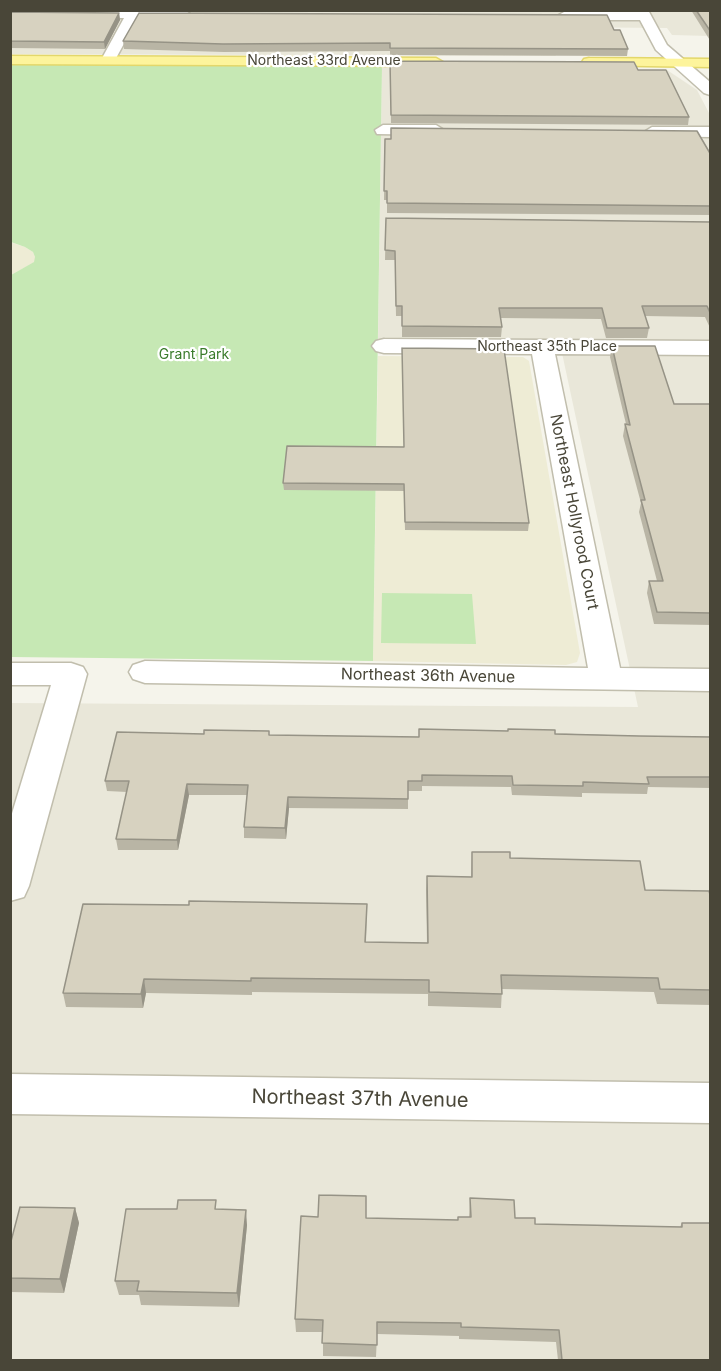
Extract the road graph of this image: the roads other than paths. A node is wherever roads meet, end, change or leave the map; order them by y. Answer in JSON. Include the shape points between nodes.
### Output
{"nodes":[{"id":1,"x":134,"y":12,"type":"edge"},
{"id":2,"x":10,"y":13,"type":"edge"},
{"id":3,"x":642,"y":13,"type":"edge"},
{"id":4,"x":193,"y":14,"type":"edge"},
{"id":5,"x":546,"y":15,"type":"edge"},
{"id":6,"x":10,"y":60,"type":"edge"},
{"id":7,"x":108,"y":60,"type":"junction"},
{"id":8,"x":449,"y":62,"type":"edge"},
{"id":9,"x":575,"y":62,"type":"edge"},
{"id":10,"x":680,"y":63,"type":"junction"},
{"id":11,"x":711,"y":63,"type":"edge"},
{"id":12,"x":711,"y":90,"type":"edge"},
{"id":13,"x":383,"y":130,"type":"dead end"},
{"id":14,"x":453,"y":130,"type":"edge"},
{"id":15,"x":640,"y":132,"type":"edge"},
{"id":16,"x":711,"y":132,"type":"edge"},
{"id":17,"x":384,"y":346,"type":"dead end"},
{"id":18,"x":542,"y":347,"type":"junction"},
{"id":19,"x":711,"y":348,"type":"edge"},
{"id":20,"x":145,"y":672,"type":"dead end"},
{"id":21,"x":10,"y":674,"type":"edge"},
{"id":22,"x":606,"y":678,"type":"junction"},
{"id":23,"x":711,"y":680,"type":"edge"},
{"id":24,"x":10,"y":886,"type":"edge"},
{"id":25,"x":10,"y":1094,"type":"edge"},
{"id":26,"x":711,"y":1103,"type":"edge"}],
"edges":[{"from":1,"to":2,"type":"street"},
{"from":1,"to":4,"type":"street"},
{"from":1,"to":7,"type":"street"},
{"from":3,"to":5,"type":"street"},
{"from":3,"to":10,"type":"street","via":[[661,47]]},
{"from":6,"to":7,"type":"main road","name":"Northeast 33rd Avenue"},
{"from":7,"to":8,"type":"main road","name":"Northeast 33rd Avenue"},
{"from":9,"to":10,"type":"main road"},
{"from":10,"to":11,"type":"main road"},
{"from":10,"to":12,"type":"street"},
{"from":13,"to":14,"type":"street"},
{"from":15,"to":16,"type":"street"},
{"from":17,"to":18,"type":"street","name":"Northeast 35th Place"},
{"from":18,"to":19,"type":"street","name":"Northeast 35th Place"},
{"from":18,"to":22,"type":"street","name":"Northeast Hollyrood Court"},
{"from":20,"to":22,"type":"street","name":"Northeast 36th Avenue"},
{"from":21,"to":24,"type":"street","via":[[71,674]]},
{"from":22,"to":23,"type":"street","name":"Northeast 36th Avenue"},
{"from":25,"to":26,"type":"street","name":"Northeast 37th Avenue"}]}
